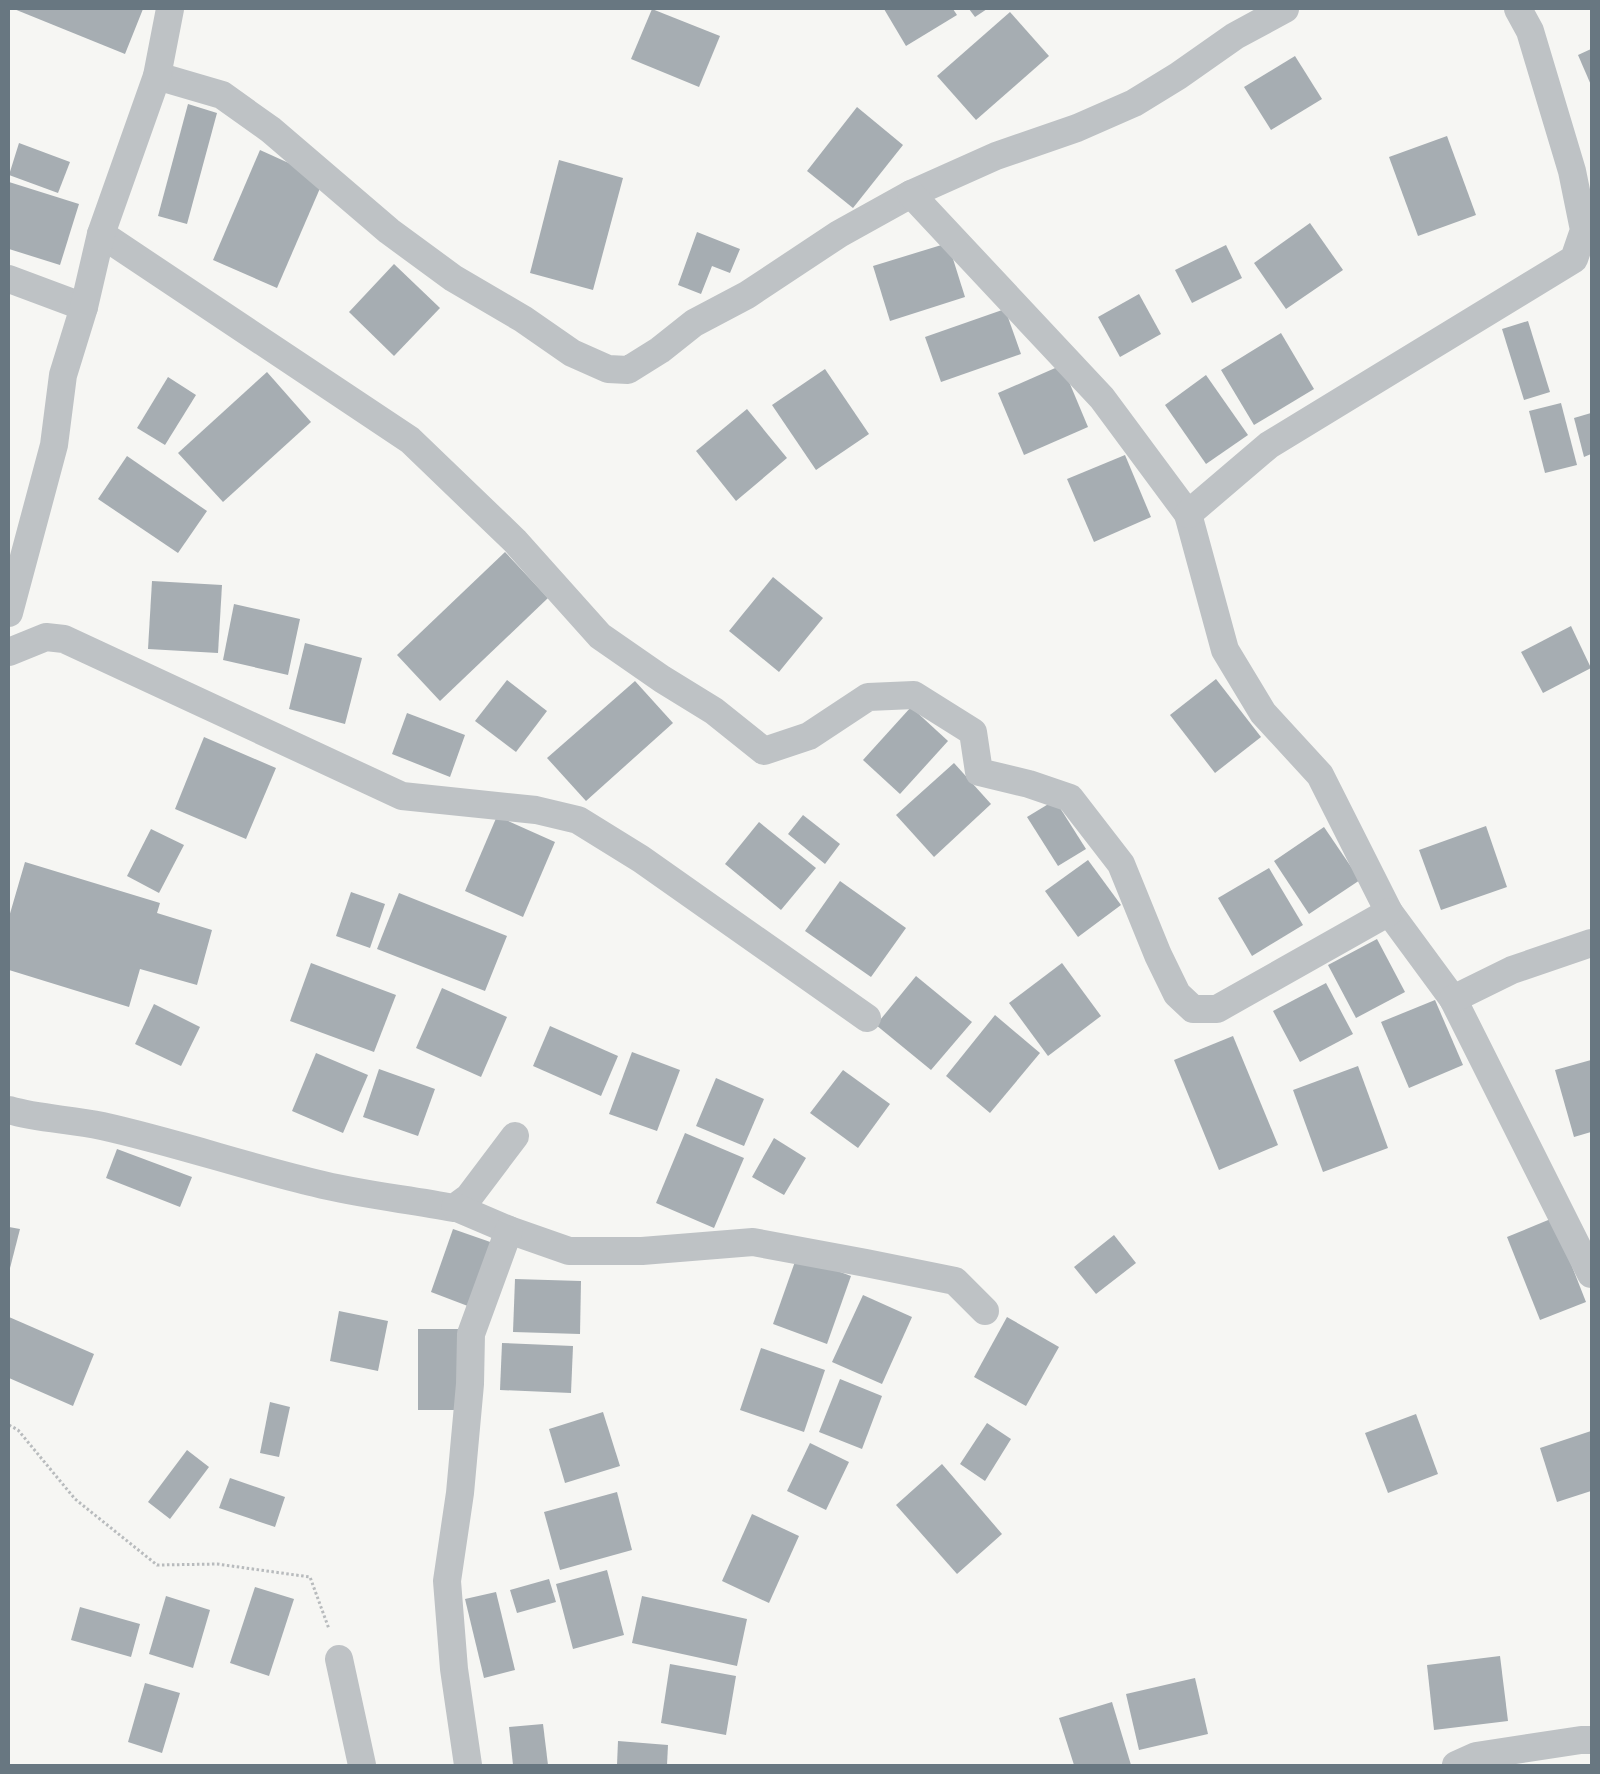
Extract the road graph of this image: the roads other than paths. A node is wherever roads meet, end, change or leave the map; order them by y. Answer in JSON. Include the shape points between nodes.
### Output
{"nodes":[{"id":1,"x":170,"y":9,"type":"edge"},
{"id":2,"x":1285,"y":9,"type":"edge"},
{"id":3,"x":1518,"y":9,"type":"edge"},
{"id":4,"x":156,"y":76,"type":"junction"},
{"id":5,"x":911,"y":194,"type":"junction"},
{"id":6,"x":102,"y":234,"type":"junction"},
{"id":7,"x":9,"y":278,"type":"edge"},
{"id":8,"x":84,"y":307,"type":"junction"},
{"id":9,"x":1188,"y":514,"type":"junction"},
{"id":10,"x":9,"y":613,"type":"edge"},
{"id":11,"x":9,"y":652,"type":"edge"},
{"id":12,"x":1389,"y":912,"type":"junction"},
{"id":13,"x":1591,"y":943,"type":"edge"},
{"id":14,"x":1453,"y":999,"type":"junction"},
{"id":15,"x":867,"y":1018,"type":"dead end"},
{"id":16,"x":9,"y":1110,"type":"edge"},
{"id":17,"x":515,"y":1136,"type":"dead end"},
{"id":18,"x":455,"y":1207,"type":"junction"},
{"id":19,"x":509,"y":1230,"type":"junction"},
{"id":20,"x":1591,"y":1274,"type":"edge"},
{"id":21,"x":985,"y":1311,"type":"dead end"},
{"id":22,"x":339,"y":1659,"type":"road end"},
{"id":23,"x":1591,"y":1740,"type":"edge"},
{"id":24,"x":362,"y":1765,"type":"edge"},
{"id":25,"x":468,"y":1765,"type":"edge"},
{"id":26,"x":1456,"y":1765,"type":"edge"}],
"edges":[{"from":1,"to":4,"type":"street"},
{"from":2,"to":5,"type":"street","via":[[1235,36],[1134,102],[1077,128],[996,156]]},
{"from":3,"to":9,"type":"street","via":[[1530,31],[1572,171],[1584,230],[1574,259],[1269,445]]},
{"from":4,"to":5,"type":"street","via":[[222,95],[271,130],[389,231],[453,278],[523,319],[572,353],[608,369],[628,370],[694,323],[747,295],[839,234]]},
{"from":4,"to":6,"type":"street"},
{"from":5,"to":9,"type":"street","via":[[1102,398]]},
{"from":6,"to":8,"type":"street"},
{"from":6,"to":12,"type":"street","via":[[410,440],[515,541],[600,636],[714,711],[764,751],[809,736],[868,697],[914,695],[973,732],[979,772],[1070,798],[1121,864],[1177,994],[1194,1009],[1217,1009]]},
{"from":7,"to":8,"type":"street"},
{"from":8,"to":10,"type":"street","via":[[63,375],[54,444]]},
{"from":9,"to":12,"type":"street","via":[[1225,650],[1264,713],[1320,775]]},
{"from":11,"to":15,"type":"street","via":[[46,637],[64,639],[402,796],[536,810],[578,820],[641,859]]},
{"from":12,"to":14,"type":"street"},
{"from":13,"to":14,"type":"street","via":[[1512,970]]},
{"from":14,"to":20,"type":"street"},
{"from":16,"to":18,"type":"street","via":[[100,1125],[316,1184]]},
{"from":17,"to":18,"type":"street","via":[[469,1197]]},
{"from":18,"to":19,"type":"street"},
{"from":19,"to":21,"type":"street","via":[[569,1251],[642,1251],[753,1242],[955,1281]]},
{"from":19,"to":25,"type":"street","via":[[471,1334],[460,1494],[446,1581],[454,1669]]},
{"from":22,"to":24,"type":"street"},
{"from":23,"to":26,"type":"street","via":[[1476,1756]]}]}
